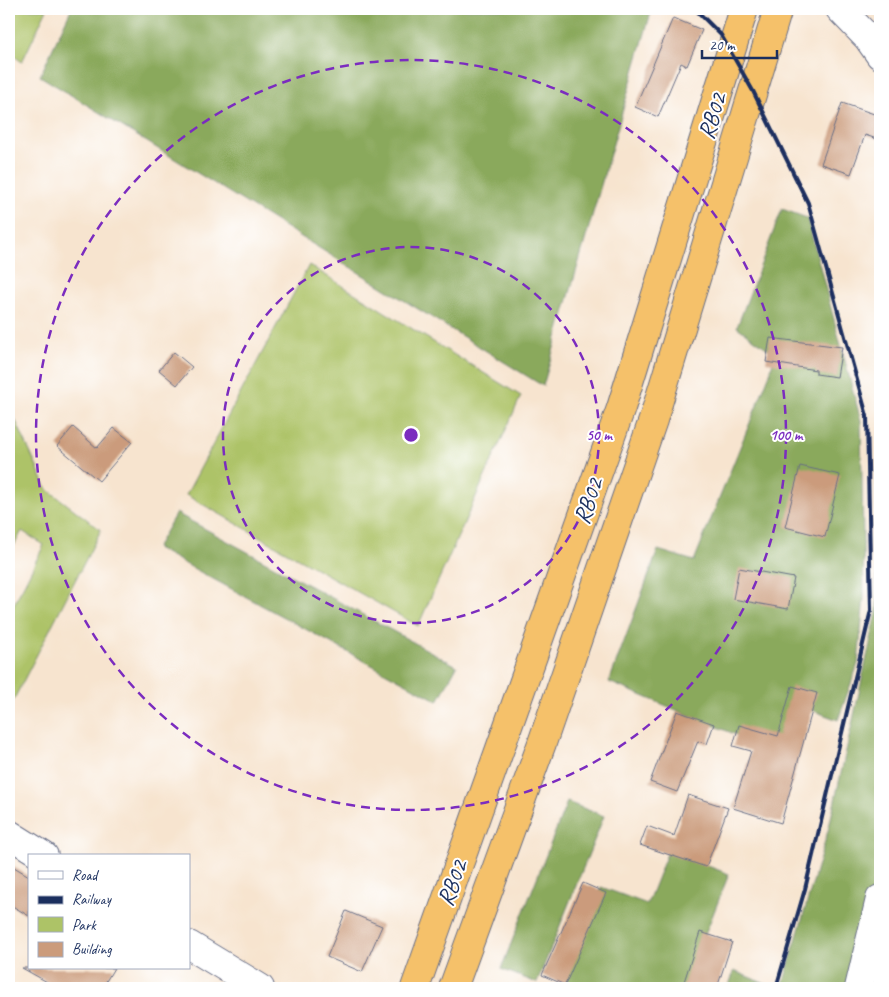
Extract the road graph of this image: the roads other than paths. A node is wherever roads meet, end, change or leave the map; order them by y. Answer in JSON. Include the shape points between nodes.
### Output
{"nodes":[{"id":1,"x":744,"y":9,"type":"edge"},
{"id":2,"x":778,"y":9,"type":"edge"},
{"id":3,"x":840,"y":9,"type":"edge"},
{"id":4,"x":880,"y":55,"type":"edge"},
{"id":5,"x":9,"y":834,"type":"edge"},
{"id":6,"x":41,"y":854,"type":"edge"},
{"id":7,"x":880,"y":899,"type":"edge"},
{"id":8,"x":190,"y":946,"type":"edge"},
{"id":9,"x":260,"y":988,"type":"edge"},
{"id":10,"x":416,"y":988,"type":"edge"},
{"id":11,"x":454,"y":988,"type":"edge"},
{"id":12,"x":859,"y":988,"type":"edge"}],
"edges":[{"from":1,"to":10,"type":"highway","name":"RB02","via":[[621,408]]},
{"from":2,"to":11,"type":"highway","name":"RB02","via":[[653,420]]},
{"from":3,"to":4,"type":"street"},
{"from":5,"to":6,"type":"street"},
{"from":7,"to":12,"type":"street"},
{"from":8,"to":9,"type":"street"}]}
